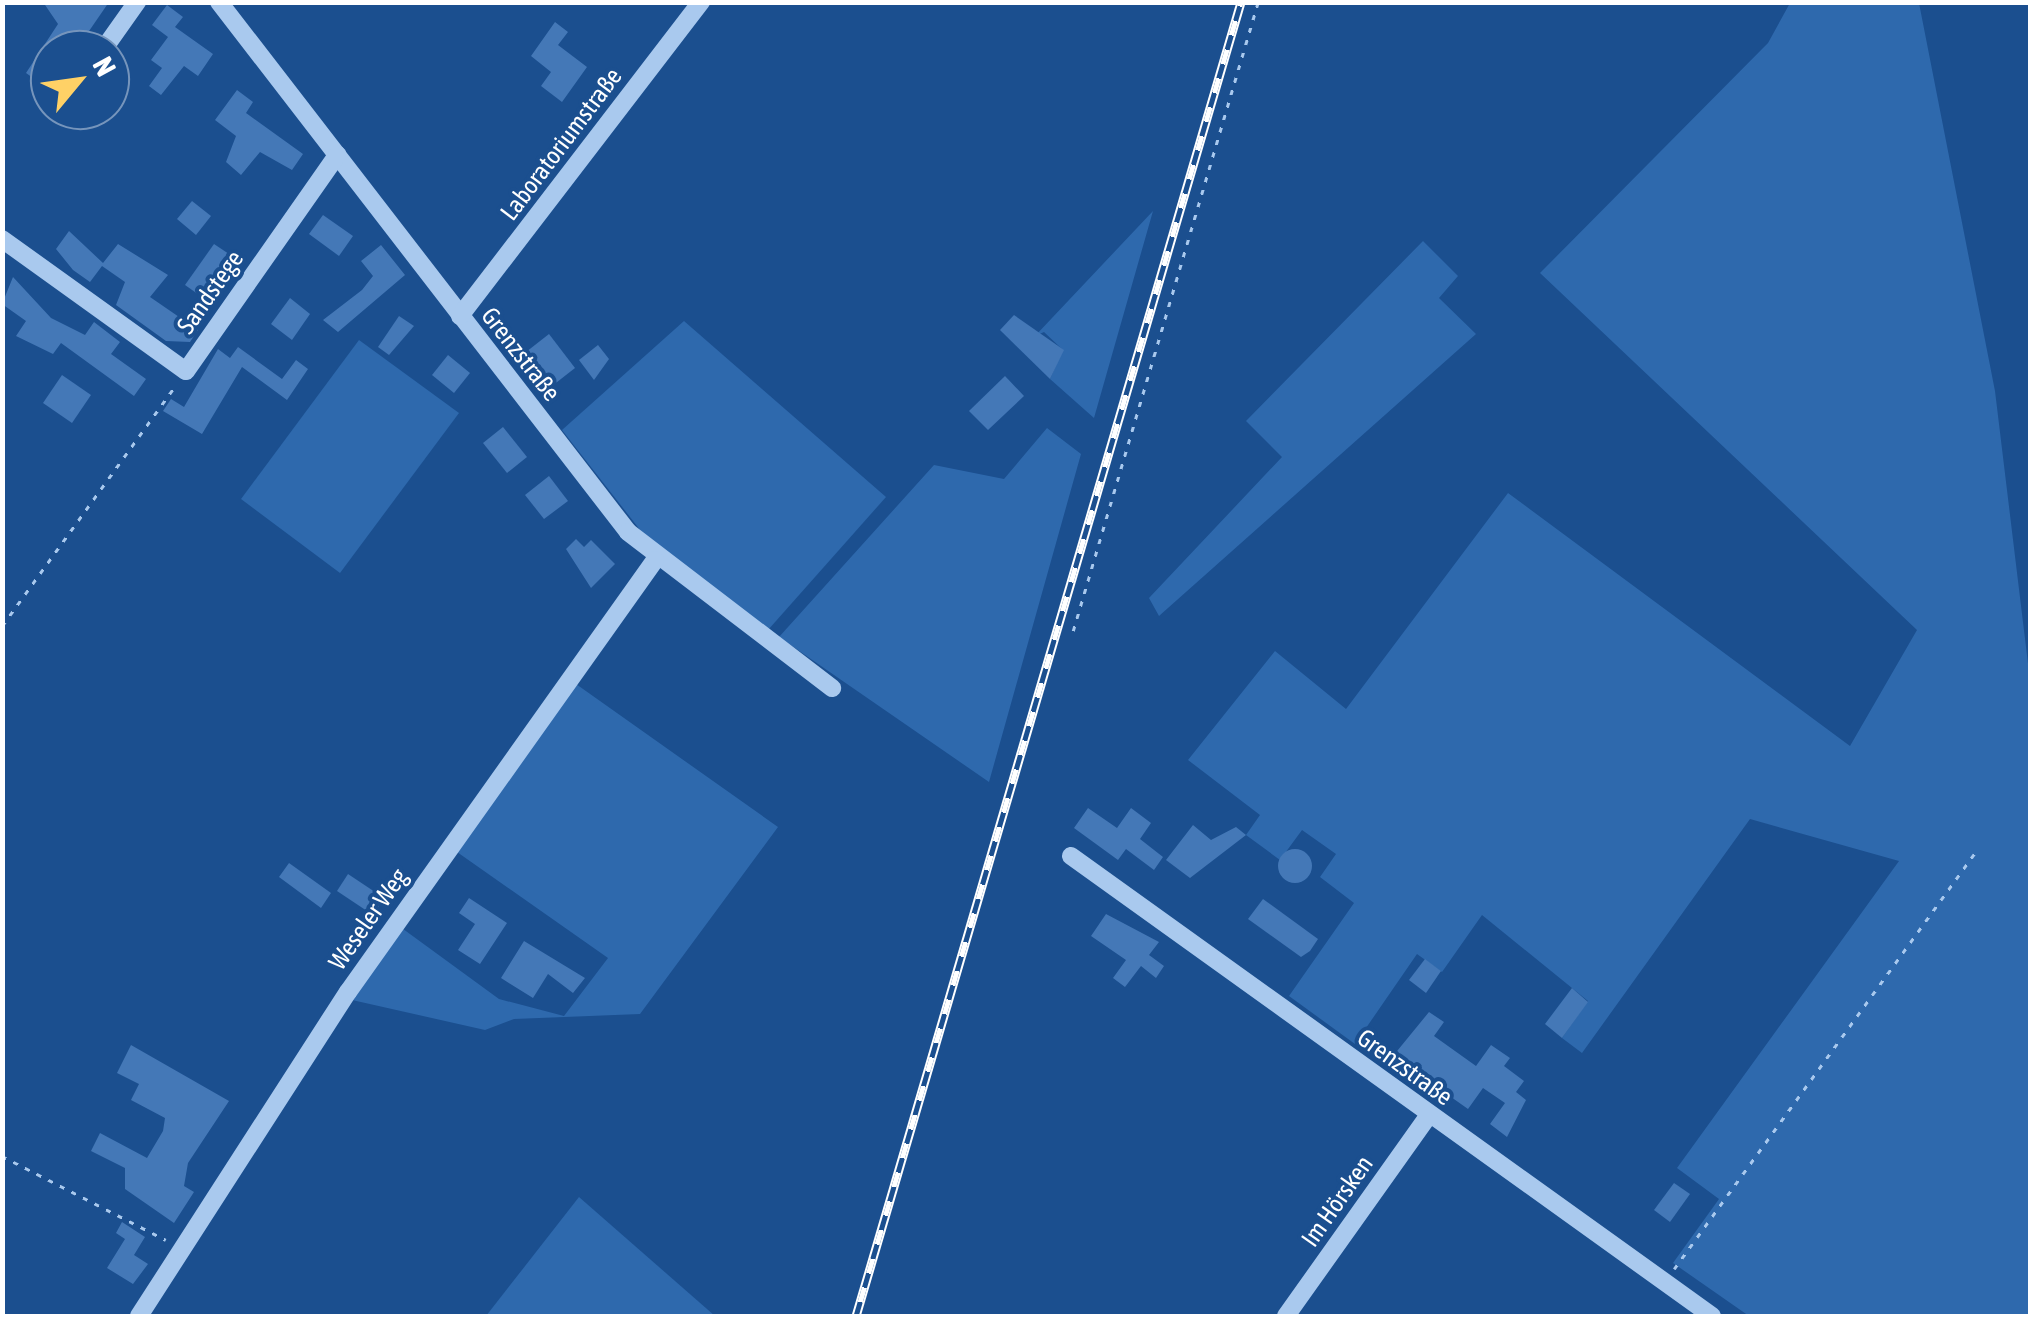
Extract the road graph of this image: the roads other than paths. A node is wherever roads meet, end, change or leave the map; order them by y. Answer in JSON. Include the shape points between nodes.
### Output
{"nodes":[{"id":1,"x":137,"y":2,"type":"edge"},
{"id":2,"x":218,"y":2,"type":"edge"},
{"id":3,"x":701,"y":2,"type":"edge"},
{"id":4,"x":117,"y":30,"type":"edge"},
{"id":5,"x":336,"y":155,"type":"junction"},
{"id":6,"x":2,"y":239,"type":"edge"},
{"id":7,"x":460,"y":316,"type":"junction"},
{"id":8,"x":655,"y":560,"type":"junction"},
{"id":9,"x":832,"y":688,"type":"dead end"},
{"id":10,"x":1071,"y":856,"type":"dead end"},
{"id":11,"x":1429,"y":1116,"type":"junction"},
{"id":12,"x":139,"y":1316,"type":"edge"},
{"id":13,"x":1286,"y":1316,"type":"edge"},
{"id":14,"x":1712,"y":1316,"type":"edge"}],
"edges":[{"from":1,"to":4,"type":"street"},
{"from":2,"to":5,"type":"street","name":"Grenzstraße"},
{"from":3,"to":7,"type":"street","name":"Laboratoriumstraße"},
{"from":5,"to":6,"type":"street","name":"Sandstege","via":[[186,371]]},
{"from":5,"to":7,"type":"street","name":"Grenzstraße"},
{"from":7,"to":8,"type":"street","name":"Grenzstraße"},
{"from":8,"to":9,"type":"street","name":"Grenzstraße"},
{"from":8,"to":12,"type":"street","name":"Weseler Weg","via":[[348,992]]},
{"from":10,"to":11,"type":"street","name":"Grenzstraße"},
{"from":11,"to":13,"type":"street","name":"Im Hörsken"},
{"from":11,"to":14,"type":"street","name":"Grenzstraße"}]}
